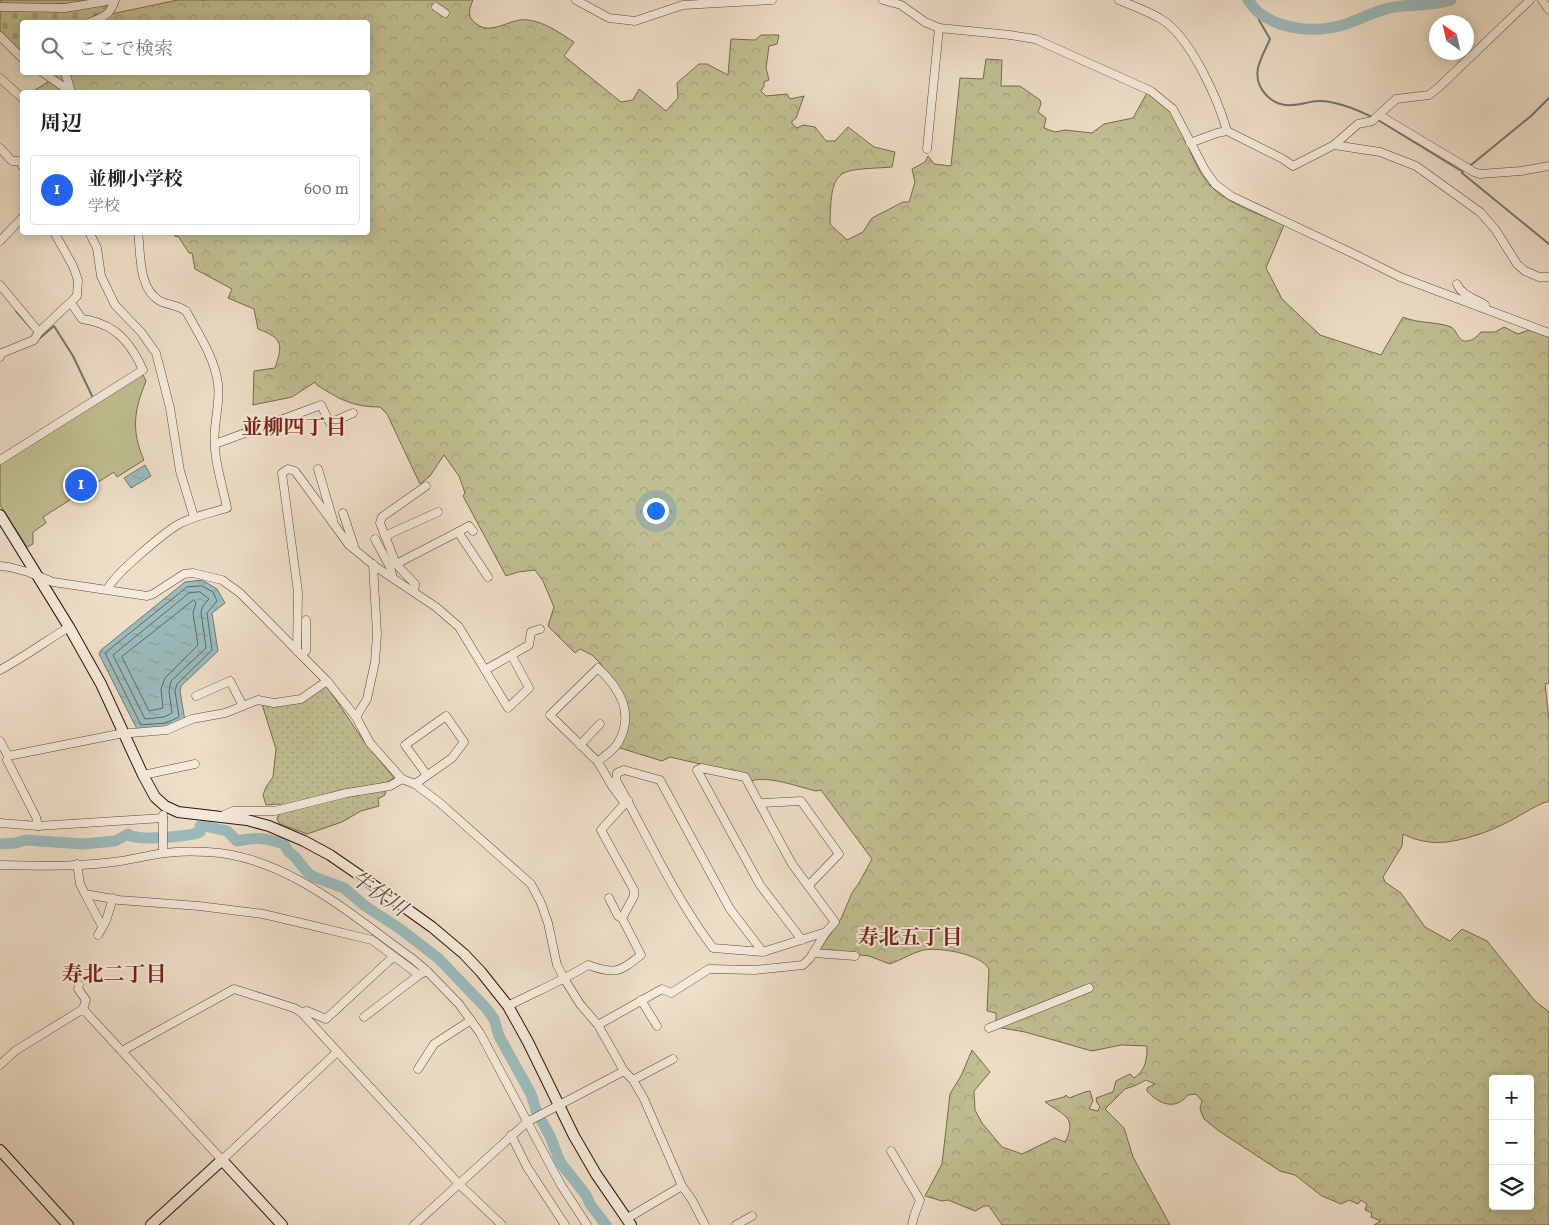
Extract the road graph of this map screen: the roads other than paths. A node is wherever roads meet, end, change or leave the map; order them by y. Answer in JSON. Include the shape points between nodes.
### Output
{"nodes":[{"id":1,"x":114,"y":0,"type":"edge"},
{"id":2,"x":576,"y":0,"type":"edge"},
{"id":3,"x":772,"y":0,"type":"edge"},
{"id":4,"x":883,"y":0,"type":"edge"},
{"id":5,"x":1119,"y":0,"type":"edge"},
{"id":6,"x":1530,"y":0,"type":"edge"},
{"id":7,"x":1542,"y":0,"type":"edge"},
{"id":8,"x":0,"y":7,"type":"edge"},
{"id":9,"x":436,"y":7,"type":"dead end"},
{"id":10,"x":1549,"y":10,"type":"edge"},
{"id":11,"x":445,"y":13,"type":"dead end"},
{"id":12,"x":95,"y":20,"type":"edge"},
{"id":13,"x":939,"y":28,"type":"junction"},
{"id":14,"x":0,"y":36,"type":"edge"},
{"id":15,"x":20,"y":56,"type":"edge"},
{"id":16,"x":46,"y":75,"type":"edge"},
{"id":17,"x":66,"y":75,"type":"edge"},
{"id":18,"x":0,"y":78,"type":"edge"},
{"id":19,"x":68,"y":90,"type":"edge"},
{"id":20,"x":70,"y":90,"type":"edge"},
{"id":21,"x":20,"y":96,"type":"edge"},
{"id":22,"x":1379,"y":115,"type":"junction"},
{"id":23,"x":1226,"y":131,"type":"junction"},
{"id":24,"x":1190,"y":144,"type":"junction"},
{"id":25,"x":1334,"y":145,"type":"junction"},
{"id":26,"x":0,"y":148,"type":"edge"},
{"id":27,"x":927,"y":150,"type":"dead end"},
{"id":28,"x":20,"y":161,"type":"edge"},
{"id":29,"x":1549,"y":166,"type":"edge"},
{"id":30,"x":20,"y":220,"type":"edge"},
{"id":31,"x":56,"y":235,"type":"edge"},
{"id":32,"x":90,"y":235,"type":"edge"},
{"id":33,"x":138,"y":235,"type":"edge"},
{"id":34,"x":0,"y":241,"type":"edge"},
{"id":35,"x":1549,"y":276,"type":"edge"},
{"id":36,"x":1457,"y":284,"type":"dead end"},
{"id":37,"x":0,"y":285,"type":"edge"},
{"id":38,"x":71,"y":303,"type":"junction"},
{"id":39,"x":1488,"y":310,"type":"junction"},
{"id":40,"x":40,"y":332,"type":"junction"},
{"id":41,"x":1549,"y":332,"type":"edge"},
{"id":42,"x":0,"y":356,"type":"edge"},
{"id":43,"x":353,"y":414,"type":"dead end"},
{"id":44,"x":215,"y":444,"type":"junction"},
{"id":45,"x":0,"y":460,"type":"edge"},
{"id":46,"x":318,"y":469,"type":"dead end"},
{"id":47,"x":426,"y":486,"type":"dead end"},
{"id":48,"x":343,"y":512,"type":"dead end"},
{"id":49,"x":438,"y":512,"type":"dead end"},
{"id":50,"x":0,"y":515,"type":"edge"},
{"id":51,"x":194,"y":517,"type":"junction"},
{"id":52,"x":334,"y":525,"type":"junction"},
{"id":53,"x":473,"y":531,"type":"dead end"},
{"id":54,"x":458,"y":532,"type":"junction"},
{"id":55,"x":385,"y":536,"type":"junction"},
{"id":56,"x":375,"y":539,"type":"dead end"},
{"id":57,"x":355,"y":550,"type":"junction"},
{"id":58,"x":373,"y":564,"type":"junction"},
{"id":59,"x":396,"y":564,"type":"junction"},
{"id":60,"x":0,"y":566,"type":"edge"},
{"id":61,"x":38,"y":575,"type":"junction"},
{"id":62,"x":488,"y":576,"type":"dead end"},
{"id":63,"x":394,"y":578,"type":"junction"},
{"id":64,"x":108,"y":590,"type":"junction"},
{"id":65,"x":414,"y":592,"type":"junction"},
{"id":66,"x":306,"y":620,"type":"dead end"},
{"id":67,"x":69,"y":627,"type":"junction"},
{"id":68,"x":540,"y":629,"type":"dead end"},
{"id":69,"x":299,"y":653,"type":"junction"},
{"id":70,"x":512,"y":656,"type":"junction"},
{"id":71,"x":0,"y":670,"type":"edge"},
{"id":72,"x":485,"y":670,"type":"junction"},
{"id":73,"x":327,"y":681,"type":"junction"},
{"id":74,"x":196,"y":696,"type":"dead end"},
{"id":75,"x":243,"y":706,"type":"junction"},
{"id":76,"x":356,"y":716,"type":"junction"},
{"id":77,"x":600,"y":724,"type":"dead end"},
{"id":78,"x":124,"y":734,"type":"junction"},
{"id":79,"x":0,"y":743,"type":"edge"},
{"id":80,"x":580,"y":745,"type":"junction"},
{"id":81,"x":8,"y":756,"type":"junction"},
{"id":82,"x":598,"y":762,"type":"junction"},
{"id":83,"x":195,"y":764,"type":"dead end"},
{"id":84,"x":142,"y":774,"type":"junction"},
{"id":85,"x":427,"y":775,"type":"junction"},
{"id":86,"x":402,"y":779,"type":"junction"},
{"id":87,"x":415,"y":784,"type":"junction"},
{"id":88,"x":626,"y":802,"type":"junction"},
{"id":89,"x":760,"y":803,"type":"junction"},
{"id":90,"x":164,"y":806,"type":"junction"},
{"id":91,"x":275,"y":811,"type":"junction"},
{"id":92,"x":220,"y":816,"type":"junction"},
{"id":93,"x":163,"y":820,"type":"junction"},
{"id":94,"x":0,"y":823,"type":"edge"},
{"id":95,"x":38,"y":826,"type":"junction"},
{"id":96,"x":269,"y":826,"type":"junction"},
{"id":97,"x":163,"y":852,"type":"junction"},
{"id":98,"x":77,"y":864,"type":"junction"},
{"id":99,"x":0,"y":865,"type":"edge"},
{"id":100,"x":809,"y":885,"type":"junction"},
{"id":101,"x":85,"y":894,"type":"junction"},
{"id":102,"x":113,"y":898,"type":"junction"},
{"id":103,"x":609,"y":898,"type":"dead end"},
{"id":104,"x":622,"y":918,"type":"junction"},
{"id":105,"x":102,"y":926,"type":"junction"},
{"id":106,"x":826,"y":932,"type":"junction"},
{"id":107,"x":98,"y":935,"type":"dead end"},
{"id":108,"x":802,"y":940,"type":"junction"},
{"id":109,"x":764,"y":952,"type":"junction"},
{"id":110,"x":814,"y":953,"type":"junction"},
{"id":111,"x":855,"y":956,"type":"dead end"},
{"id":112,"x":393,"y":957,"type":"junction"},
{"id":113,"x":427,"y":971,"type":"junction"},
{"id":114,"x":419,"y":975,"type":"junction"},
{"id":115,"x":565,"y":980,"type":"junction"},
{"id":116,"x":79,"y":985,"type":"dead end"},
{"id":117,"x":1089,"y":988,"type":"dead end"},
{"id":118,"x":641,"y":1000,"type":"junction"},
{"id":119,"x":508,"y":1006,"type":"junction"},
{"id":120,"x":83,"y":1009,"type":"junction"},
{"id":121,"x":301,"y":1012,"type":"junction"},
{"id":122,"x":364,"y":1016,"type":"dead end"},
{"id":123,"x":471,"y":1020,"type":"junction"},
{"id":124,"x":598,"y":1025,"type":"junction"},
{"id":125,"x":658,"y":1026,"type":"dead end"},
{"id":126,"x":988,"y":1028,"type":"dead end"},
{"id":127,"x":122,"y":1051,"type":"junction"},
{"id":128,"x":337,"y":1052,"type":"junction"},
{"id":129,"x":673,"y":1059,"type":"dead end"},
{"id":130,"x":0,"y":1065,"type":"edge"},
{"id":131,"x":418,"y":1069,"type":"dead end"},
{"id":132,"x":624,"y":1071,"type":"junction"},
{"id":133,"x":633,"y":1080,"type":"junction"},
{"id":134,"x":556,"y":1107,"type":"junction"},
{"id":135,"x":528,"y":1121,"type":"junction"},
{"id":136,"x":511,"y":1134,"type":"junction"},
{"id":137,"x":0,"y":1150,"type":"edge"},
{"id":138,"x":891,"y":1151,"type":"dead end"},
{"id":139,"x":222,"y":1160,"type":"junction"},
{"id":140,"x":459,"y":1184,"type":"junction"},
{"id":141,"x":682,"y":1186,"type":"junction"},
{"id":142,"x":752,"y":1216,"type":"dead end"},
{"id":143,"x":629,"y":1222,"type":"edge"},
{"id":144,"x":68,"y":1225,"type":"edge"},
{"id":145,"x":151,"y":1225,"type":"edge"},
{"id":146,"x":282,"y":1225,"type":"edge"},
{"id":147,"x":414,"y":1225,"type":"edge"},
{"id":148,"x":502,"y":1225,"type":"edge"},
{"id":149,"x":565,"y":1225,"type":"edge"},
{"id":150,"x":587,"y":1225,"type":"edge"},
{"id":151,"x":705,"y":1225,"type":"edge"},
{"id":152,"x":736,"y":1225,"type":"edge"},
{"id":153,"x":912,"y":1225,"type":"edge"}],
"edges":[{"from":1,"to":8,"type":"street","via":[[64,8]]},
{"from":1,"to":12,"type":"street","via":[[112,10]]},
{"from":2,"to":3,"type":"street","via":[[609,18],[635,21],[683,5]]},
{"from":4,"to":13,"type":"street","via":[[902,5]]},
{"from":5,"to":23,"type":"street","via":[[1163,19],[1176,31],[1205,78]]},
{"from":6,"to":22,"type":"street","via":[[1429,95],[1396,99]]},
{"from":7,"to":10,"type":"street"},
{"from":9,"to":11,"type":"street"},
{"from":13,"to":24,"type":"street","via":[[1035,39],[1144,88],[1172,109]]},
{"from":13,"to":27,"type":"street"},
{"from":14,"to":15,"type":"street"},
{"from":16,"to":19,"type":"street"},
{"from":17,"to":20,"type":"street"},
{"from":18,"to":21,"type":"street"},
{"from":22,"to":25,"type":"street","via":[[1372,121],[1358,124]]},
{"from":22,"to":29,"type":"street","via":[[1480,174]]},
{"from":23,"to":24,"type":"street"},
{"from":23,"to":25,"type":"street","via":[[1293,166]]},
{"from":24,"to":39,"type":"street","via":[[1215,184],[1232,196],[1400,278]]},
{"from":25,"to":35,"type":"street","via":[[1380,152],[1416,166],[1480,212],[1525,271],[1539,277]]},
{"from":26,"to":28,"type":"street","via":[[12,161]]},
{"from":30,"to":34,"type":"street"},
{"from":31,"to":38,"type":"street","via":[[78,280],[77,296]]},
{"from":32,"to":51,"type":"street","via":[[97,248],[101,276],[114,304],[142,332],[156,353],[170,408],[180,471]]},
{"from":33,"to":44,"type":"street","via":[[147,288],[159,301],[186,311],[210,357],[218,382]]},
{"from":36,"to":39,"type":"street","via":[[1459,289],[1484,304]]},
{"from":37,"to":40,"type":"street"},
{"from":38,"to":40,"type":"street"},
{"from":38,"to":45,"type":"street","via":[[82,319],[103,324],[134,350],[143,370]]},
{"from":39,"to":41,"type":"street"},
{"from":40,"to":42,"type":"street","via":[[34,340]]},
{"from":43,"to":44,"type":"street","via":[[330,423],[321,406]]},
{"from":44,"to":51,"type":"street","via":[[227,508]]},
{"from":46,"to":52,"type":"street"},
{"from":47,"to":55,"type":"street","via":[[382,517],[380,523]]},
{"from":48,"to":57,"type":"street"},
{"from":49,"to":55,"type":"street"},
{"from":50,"to":61,"type":"street"},
{"from":51,"to":64,"type":"street","via":[[154,544],[112,580]]},
{"from":52,"to":57,"type":"street"},
{"from":52,"to":69,"type":"street","via":[[295,471],[288,469],[282,473],[298,592]]},
{"from":53,"to":54,"type":"street","via":[[469,526]]},
{"from":54,"to":59,"type":"street"},
{"from":54,"to":62,"type":"street"},
{"from":55,"to":59,"type":"street"},
{"from":56,"to":63,"type":"street"},
{"from":57,"to":58,"type":"street"},
{"from":58,"to":63,"type":"street"},
{"from":58,"to":76,"type":"street","via":[[377,634],[375,662],[367,699]]},
{"from":59,"to":65,"type":"street","via":[[415,584]]},
{"from":60,"to":61,"type":"street"},
{"from":61,"to":64,"type":"street","via":[[53,582]]},
{"from":61,"to":67,"type":"street"},
{"from":63,"to":65,"type":"street"},
{"from":64,"to":69,"type":"street","via":[[147,596],[184,574],[193,573],[222,580],[240,592]]},
{"from":65,"to":72,"type":"street","via":[[459,627]]},
{"from":66,"to":69,"type":"street","via":[[306,651]]},
{"from":67,"to":71,"type":"street"},
{"from":67,"to":78,"type":"street"},
{"from":68,"to":70,"type":"street","via":[[531,632],[529,645]]},
{"from":69,"to":73,"type":"street"},
{"from":70,"to":72,"type":"street"},
{"from":70,"to":72,"type":"street","via":[[530,688],[508,708]]},
{"from":73,"to":75,"type":"street","via":[[301,699],[274,703],[258,700]]},
{"from":73,"to":76,"type":"street"},
{"from":74,"to":75,"type":"street","via":[[230,681]]},
{"from":75,"to":78,"type":"street","via":[[167,730]]},
{"from":76,"to":86,"type":"street","via":[[370,743]]},
{"from":77,"to":80,"type":"street"},
{"from":78,"to":81,"type":"street"},
{"from":78,"to":84,"type":"street"},
{"from":79,"to":81,"type":"street"},
{"from":80,"to":82,"type":"street"},
{"from":80,"to":82,"type":"street","via":[[550,715],[598,668],[617,690],[626,712],[626,725],[617,745]]},
{"from":81,"to":95,"type":"street"},
{"from":82,"to":88,"type":"street"},
{"from":83,"to":84,"type":"street"},
{"from":84,"to":90,"type":"street"},
{"from":85,"to":85,"type":"street","via":[[452,758],[464,742],[446,716],[405,745]]},
{"from":85,"to":87,"type":"street"},
{"from":86,"to":87,"type":"street"},
{"from":86,"to":91,"type":"street","via":[[390,786]]},
{"from":87,"to":115,"type":"street","via":[[531,884],[541,903]]},
{"from":88,"to":104,"type":"street","via":[[601,830],[634,890]]},
{"from":88,"to":109,"type":"street","via":[[698,928],[713,948]]},
{"from":88,"to":109,"type":"street","via":[[616,780],[617,773],[624,770],[660,780],[730,909]]},
{"from":89,"to":100,"type":"street","via":[[792,864]]},
{"from":89,"to":100,"type":"street","via":[[801,801],[839,854]]},
{"from":89,"to":108,"type":"street","via":[[745,777],[701,768],[697,770],[760,885]]},
{"from":90,"to":92,"type":"street","via":[[178,812]]},
{"from":90,"to":93,"type":"street"},
{"from":91,"to":92,"type":"street","via":[[233,811]]},
{"from":91,"to":96,"type":"street"},
{"from":92,"to":96,"type":"street"},
{"from":93,"to":95,"type":"street"},
{"from":93,"to":97,"type":"street"},
{"from":94,"to":95,"type":"street"},
{"from":96,"to":119,"type":"street","via":[[330,855],[432,927],[477,968]]},
{"from":97,"to":98,"type":"street","via":[[120,861]]},
{"from":97,"to":113,"type":"street","via":[[217,853],[274,868],[320,893]]},
{"from":98,"to":99,"type":"street"},
{"from":98,"to":101,"type":"street"},
{"from":100,"to":106,"type":"street","via":[[836,922]]},
{"from":101,"to":102,"type":"street"},
{"from":101,"to":105,"type":"street"},
{"from":102,"to":105,"type":"street"},
{"from":102,"to":112,"type":"street","via":[[263,914],[372,940]]},
{"from":103,"to":104,"type":"street"},
{"from":104,"to":115,"type":"street","via":[[641,955],[622,970],[607,972],[588,965]]},
{"from":105,"to":107,"type":"street"},
{"from":106,"to":108,"type":"street"},
{"from":106,"to":110,"type":"street"},
{"from":108,"to":109,"type":"street"},
{"from":110,"to":111,"type":"street"},
{"from":110,"to":118,"type":"street","via":[[803,965],[755,970],[709,969],[671,993],[662,989]]},
{"from":112,"to":114,"type":"street"},
{"from":112,"to":121,"type":"street","via":[[326,1019],[307,1010]]},
{"from":113,"to":114,"type":"street"},
{"from":113,"to":123,"type":"street"},
{"from":114,"to":122,"type":"street"},
{"from":115,"to":119,"type":"street","via":[[545,986]]},
{"from":115,"to":124,"type":"street"},
{"from":116,"to":120,"type":"street","via":[[78,989],[86,1000]]},
{"from":117,"to":126,"type":"street"},
{"from":118,"to":124,"type":"street"},
{"from":118,"to":125,"type":"street"},
{"from":119,"to":134,"type":"street","via":[[528,1042]]},
{"from":120,"to":127,"type":"street"},
{"from":120,"to":130,"type":"street","via":[[15,1051]]},
{"from":121,"to":127,"type":"street","via":[[234,989]]},
{"from":121,"to":128,"type":"street"},
{"from":123,"to":131,"type":"street","via":[[434,1044]]},
{"from":123,"to":135,"type":"street"},
{"from":124,"to":132,"type":"street"},
{"from":127,"to":139,"type":"street"},
{"from":128,"to":139,"type":"street"},
{"from":128,"to":140,"type":"street"},
{"from":129,"to":133,"type":"street"},
{"from":132,"to":133,"type":"street"},
{"from":132,"to":134,"type":"street"},
{"from":133,"to":141,"type":"street"},
{"from":134,"to":135,"type":"street"},
{"from":134,"to":143,"type":"street"},
{"from":135,"to":136,"type":"street"},
{"from":135,"to":150,"type":"street","via":[[561,1185]]},
{"from":136,"to":140,"type":"street"},
{"from":136,"to":149,"type":"street","via":[[527,1167]]},
{"from":137,"to":144,"type":"street"},
{"from":138,"to":153,"type":"street","via":[[920,1200]]},
{"from":139,"to":145,"type":"street"},
{"from":139,"to":146,"type":"street"},
{"from":140,"to":147,"type":"street"},
{"from":140,"to":148,"type":"street"},
{"from":141,"to":143,"type":"street"},
{"from":141,"to":151,"type":"street"},
{"from":142,"to":152,"type":"street"}]}
